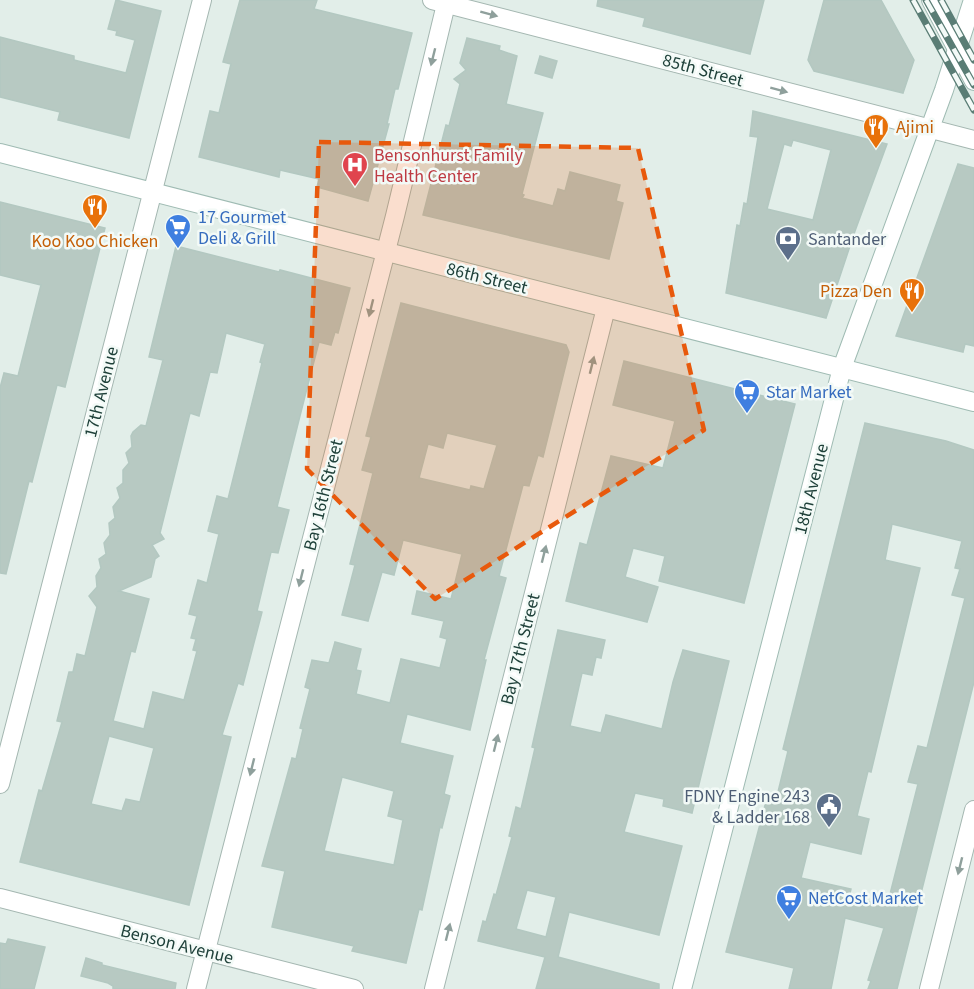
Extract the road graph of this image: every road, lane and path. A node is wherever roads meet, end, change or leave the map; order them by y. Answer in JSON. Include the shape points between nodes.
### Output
{"nodes":[{"id":1,"x":202,"y":0,"type":"edge"},
{"id":2,"x":932,"y":0,"type":"edge"},
{"id":3,"x":973,"y":0,"type":"edge"},
{"id":4,"x":442,"y":1,"type":"edge"},
{"id":5,"x":957,"y":48,"type":"junction"},
{"id":6,"x":974,"y":81,"type":"edge"},
{"id":7,"x":930,"y":129,"type":"junction"},
{"id":8,"x":974,"y":140,"type":"edge"},
{"id":9,"x":0,"y":153,"type":"edge"},
{"id":10,"x":153,"y":192,"type":"junction"},
{"id":11,"x":385,"y":251,"type":"junction"},
{"id":12,"x":606,"y":308,"type":"junction"},
{"id":13,"x":842,"y":368,"type":"junction"},
{"id":14,"x":974,"y":402,"type":"edge"},
{"id":15,"x":0,"y":784,"type":"edge"},
{"id":16,"x":974,"y":810,"type":"edge"},
{"id":17,"x":0,"y":898,"type":"edge"},
{"id":18,"x":205,"y":951,"type":"junction"},
{"id":19,"x":195,"y":989,"type":"edge"},
{"id":20,"x":354,"y":989,"type":"edge"},
{"id":21,"x":434,"y":989,"type":"edge"},
{"id":22,"x":682,"y":989,"type":"edge"},
{"id":23,"x":929,"y":989,"type":"edge"}],
"edges":[{"from":1,"to":10,"type":"street","name":"17th Avenue"},
{"from":2,"to":5,"type":"street"},
{"from":3,"to":5,"type":"street","name":"18th Avenue"},
{"from":4,"to":7,"type":"street","name":"85th Street","one_way":true},
{"from":4,"to":11,"type":"street","name":"Bay 16th Street","one_way":true},
{"from":5,"to":6,"type":"street"},
{"from":5,"to":7,"type":"street","name":"18th Avenue"},
{"from":7,"to":8,"type":"street","name":"85th Street"},
{"from":7,"to":13,"type":"street","name":"18th Avenue"},
{"from":9,"to":10,"type":"street","name":"86th Street"},
{"from":10,"to":11,"type":"street","name":"86th Street"},
{"from":10,"to":15,"type":"street","name":"17th Avenue"},
{"from":11,"to":12,"type":"street","name":"86th Street"},
{"from":11,"to":18,"type":"street","name":"Bay 16th Street","one_way":true},
{"from":12,"to":13,"type":"street","name":"86th Street"},
{"from":21,"to":12,"type":"street","name":"Bay 17th Street","one_way":true},
{"from":13,"to":14,"type":"street","name":"86th Street"},
{"from":13,"to":22,"type":"street","name":"18th Avenue"},
{"from":16,"to":23,"type":"street","one_way":true},
{"from":17,"to":18,"type":"street","name":"Benson Avenue"},
{"from":18,"to":19,"type":"street","name":"Bay 16th Street"},
{"from":18,"to":20,"type":"street","name":"Benson Avenue"}]}
